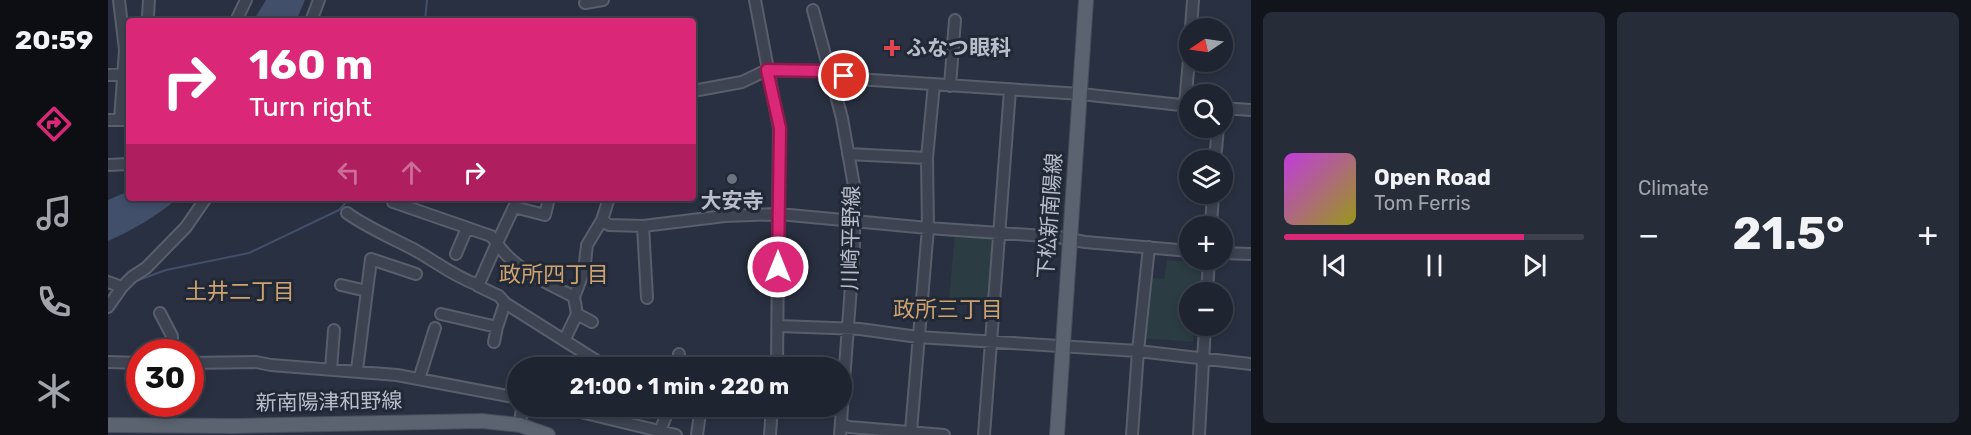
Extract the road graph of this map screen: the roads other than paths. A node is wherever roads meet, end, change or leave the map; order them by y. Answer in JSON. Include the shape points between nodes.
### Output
{"nodes":[{"id":1,"x":119,"y":0,"type":"edge"},
{"id":2,"x":149,"y":0,"type":"edge"},
{"id":3,"x":246,"y":0,"type":"edge"},
{"id":4,"x":319,"y":0,"type":"edge"},
{"id":5,"x":603,"y":0,"type":"edge"},
{"id":6,"x":755,"y":0,"type":"edge"},
{"id":7,"x":1086,"y":0,"type":"edge"},
{"id":8,"x":1193,"y":0,"type":"edge"},
{"id":9,"x":585,"y":3,"type":"dead end"},
{"id":10,"x":813,"y":10,"type":"dead end"},
{"id":11,"x":148,"y":15,"type":"dead end"},
{"id":12,"x":237,"y":18,"type":"edge"},
{"id":13,"x":312,"y":18,"type":"edge"},
{"id":14,"x":1192,"y":18,"type":"edge"},
{"id":15,"x":955,"y":20,"type":"dead end"},
{"id":16,"x":767,"y":70,"type":"junction"},
{"id":17,"x":126,"y":74,"type":"edge"},
{"id":18,"x":830,"y":74,"type":"junction"},
{"id":19,"x":108,"y":75,"type":"edge"},
{"id":20,"x":934,"y":84,"type":"junction"},
{"id":21,"x":950,"y":86,"type":"junction"},
{"id":22,"x":696,"y":90,"type":"edge"},
{"id":23,"x":1010,"y":90,"type":"junction"},
{"id":24,"x":1081,"y":94,"type":"junction"},
{"id":25,"x":1179,"y":104,"type":"edge"},
{"id":26,"x":1233,"y":109,"type":"edge"},
{"id":27,"x":1251,"y":110,"type":"edge"},
{"id":28,"x":119,"y":120,"type":"edge"},
{"id":29,"x":848,"y":154,"type":"junction"},
{"id":30,"x":927,"y":158,"type":"junction"},
{"id":31,"x":126,"y":164,"type":"edge"},
{"id":32,"x":108,"y":165,"type":"edge"},
{"id":33,"x":204,"y":201,"type":"edge"},
{"id":34,"x":393,"y":201,"type":"edge"},
{"id":35,"x":548,"y":201,"type":"edge"},
{"id":36,"x":608,"y":201,"type":"edge"},
{"id":37,"x":347,"y":213,"type":"dead end"},
{"id":38,"x":778,"y":214,"type":"junction"},
{"id":39,"x":602,"y":220,"type":"junction"},
{"id":40,"x":854,"y":222,"type":"junction"},
{"id":41,"x":643,"y":226,"type":"junction"},
{"id":42,"x":467,"y":228,"type":"junction"},
{"id":43,"x":928,"y":228,"type":"junction"},
{"id":44,"x":1001,"y":234,"type":"junction"},
{"id":45,"x":1070,"y":240,"type":"junction"},
{"id":46,"x":497,"y":243,"type":"junction"},
{"id":47,"x":1149,"y":247,"type":"junction"},
{"id":48,"x":1179,"y":250,"type":"edge"},
{"id":49,"x":1233,"y":253,"type":"edge"},
{"id":50,"x":456,"y":254,"type":"dead end"},
{"id":51,"x":1251,"y":254,"type":"edge"},
{"id":52,"x":416,"y":273,"type":"dead end"},
{"id":53,"x":108,"y":282,"type":"edge"},
{"id":54,"x":341,"y":285,"type":"dead end"},
{"id":55,"x":478,"y":285,"type":"junction"},
{"id":56,"x":122,"y":287,"type":"junction"},
{"id":57,"x":367,"y":291,"type":"junction"},
{"id":58,"x":574,"y":297,"type":"junction"},
{"id":59,"x":646,"y":298,"type":"dead end"},
{"id":60,"x":505,"y":303,"type":"junction"},
{"id":61,"x":108,"y":307,"type":"edge"},
{"id":62,"x":160,"y":313,"type":"dead end"},
{"id":63,"x":441,"y":314,"type":"dead end"},
{"id":64,"x":577,"y":314,"type":"junction"},
{"id":65,"x":592,"y":322,"type":"dead end"},
{"id":66,"x":778,"y":326,"type":"junction"},
{"id":67,"x":497,"y":327,"type":"junction"},
{"id":68,"x":849,"y":328,"type":"junction"},
{"id":69,"x":334,"y":330,"type":"dead end"},
{"id":70,"x":431,"y":332,"type":"dead end"},
{"id":71,"x":1205,"y":336,"type":"edge"},
{"id":72,"x":918,"y":337,"type":"junction"},
{"id":73,"x":172,"y":339,"type":"edge"},
{"id":74,"x":564,"y":339,"type":"junction"},
{"id":75,"x":494,"y":342,"type":"dead end"},
{"id":76,"x":993,"y":342,"type":"junction"},
{"id":77,"x":1061,"y":347,"type":"junction"},
{"id":78,"x":1138,"y":351,"type":"junction"},
{"id":79,"x":679,"y":354,"type":"dead end"},
{"id":80,"x":592,"y":357,"type":"edge"},
{"id":81,"x":679,"y":357,"type":"edge"},
{"id":82,"x":777,"y":357,"type":"edge"},
{"id":83,"x":847,"y":357,"type":"edge"},
{"id":84,"x":1204,"y":360,"type":"junction"},
{"id":85,"x":108,"y":362,"type":"edge"},
{"id":86,"x":126,"y":363,"type":"edge"},
{"id":87,"x":204,"y":363,"type":"edge"},
{"id":88,"x":1251,"y":364,"type":"edge"},
{"id":89,"x":331,"y":369,"type":"junction"},
{"id":90,"x":357,"y":370,"type":"junction"},
{"id":91,"x":419,"y":379,"type":"junction"},
{"id":92,"x":507,"y":396,"type":"edge"},
{"id":93,"x":521,"y":417,"type":"edge"},
{"id":94,"x":602,"y":417,"type":"edge"},
{"id":95,"x":666,"y":417,"type":"edge"},
{"id":96,"x":699,"y":417,"type":"edge"},
{"id":97,"x":771,"y":417,"type":"edge"},
{"id":98,"x":108,"y":425,"type":"edge"},
{"id":99,"x":520,"y":425,"type":"junction"},
{"id":100,"x":841,"y":429,"type":"edge"},
{"id":101,"x":660,"y":431,"type":"junction"},
{"id":102,"x":911,"y":431,"type":"junction"},
{"id":103,"x":548,"y":435,"type":"edge"},
{"id":104,"x":676,"y":435,"type":"edge"},
{"id":105,"x":697,"y":435,"type":"edge"},
{"id":106,"x":770,"y":435,"type":"edge"},
{"id":107,"x":944,"y":435,"type":"edge"},
{"id":108,"x":984,"y":435,"type":"edge"},
{"id":109,"x":1057,"y":435,"type":"edge"},
{"id":110,"x":1132,"y":435,"type":"edge"},
{"id":111,"x":1199,"y":435,"type":"edge"}],
"edges":[{"from":1,"to":17,"type":"street"},
{"from":2,"to":11,"type":"street"},
{"from":3,"to":12,"type":"street"},
{"from":4,"to":13,"type":"street"},
{"from":5,"to":9,"type":"street"},
{"from":6,"to":16,"type":"street"},
{"from":7,"to":24,"type":"main road","name":"下松新南陽線"},
{"from":8,"to":14,"type":"street"},
{"from":10,"to":18,"type":"street","name":"川崎平野線"},
{"from":15,"to":21,"type":"street"},
{"from":16,"to":18,"type":"street"},
{"from":16,"to":22,"type":"street","via":[[742,82]]},
{"from":16,"to":38,"type":"street","via":[[780,128]]},
{"from":17,"to":19,"type":"street"},
{"from":17,"to":28,"type":"street"},
{"from":18,"to":20,"type":"street"},
{"from":18,"to":29,"type":"street","name":"川崎平野線"},
{"from":20,"to":21,"type":"street"},
{"from":20,"to":30,"type":"street"},
{"from":21,"to":23,"type":"street"},
{"from":23,"to":24,"type":"street"},
{"from":23,"to":44,"type":"street"},
{"from":24,"to":25,"type":"street"},
{"from":24,"to":45,"type":"main road","name":"下松新南陽線"},
{"from":26,"to":27,"type":"street"},
{"from":29,"to":30,"type":"street"},
{"from":29,"to":40,"type":"street","name":"川崎平野線","via":[[854,186]]},
{"from":30,"to":43,"type":"street"},
{"from":31,"to":32,"type":"street"},
{"from":33,"to":56,"type":"street","via":[[186,227]]},
{"from":34,"to":42,"type":"street"},
{"from":35,"to":46,"type":"street","via":[[545,215],[514,207]]},
{"from":36,"to":39,"type":"street"},
{"from":37,"to":55,"type":"street","via":[[368,228]]},
{"from":38,"to":40,"type":"street"},
{"from":38,"to":41,"type":"street"},
{"from":38,"to":66,"type":"street"},
{"from":39,"to":41,"type":"street","via":[[609,225]]},
{"from":39,"to":58,"type":"street","via":[[587,245],[584,271]]},
{"from":40,"to":43,"type":"street"},
{"from":40,"to":68,"type":"street","name":"川崎平野線"},
{"from":41,"to":59,"type":"street"},
{"from":42,"to":46,"type":"street","via":[[491,236]]},
{"from":42,"to":50,"type":"street"},
{"from":43,"to":44,"type":"street"},
{"from":43,"to":72,"type":"street"},
{"from":44,"to":45,"type":"street"},
{"from":44,"to":76,"type":"street"},
{"from":45,"to":47,"type":"street"},
{"from":45,"to":77,"type":"main road","name":"下松新南陽線"},
{"from":46,"to":55,"type":"street"},
{"from":46,"to":58,"type":"street","via":[[504,254]]},
{"from":47,"to":48,"type":"street"},
{"from":47,"to":78,"type":"street"},
{"from":49,"to":51,"type":"street"},
{"from":52,"to":57,"type":"street","via":[[371,259]]},
{"from":53,"to":56,"type":"street"},
{"from":54,"to":57,"type":"street"},
{"from":55,"to":60,"type":"street"},
{"from":56,"to":61,"type":"street"},
{"from":57,"to":90,"type":"street"},
{"from":58,"to":64,"type":"street"},
{"from":60,"to":67,"type":"street"},
{"from":60,"to":74,"type":"street"},
{"from":62,"to":73,"type":"street"},
{"from":63,"to":67,"type":"street"},
{"from":64,"to":65,"type":"street"},
{"from":64,"to":74,"type":"street"},
{"from":66,"to":68,"type":"street"},
{"from":66,"to":82,"type":"street"},
{"from":67,"to":75,"type":"street"},
{"from":68,"to":72,"type":"street"},
{"from":68,"to":83,"type":"street","name":"川崎平野線"},
{"from":69,"to":89,"type":"street"},
{"from":70,"to":91,"type":"street"},
{"from":71,"to":84,"type":"street"},
{"from":72,"to":76,"type":"street"},
{"from":72,"to":102,"type":"street"},
{"from":74,"to":80,"type":"street"},
{"from":76,"to":77,"type":"street"},
{"from":76,"to":108,"type":"street"},
{"from":77,"to":78,"type":"street"},
{"from":77,"to":109,"type":"main road","name":"下松新南陽線"},
{"from":78,"to":84,"type":"street"},
{"from":78,"to":110,"type":"street"},
{"from":79,"to":81,"type":"street"},
{"from":84,"to":88,"type":"street"},
{"from":84,"to":111,"type":"street"},
{"from":85,"to":86,"type":"street"},
{"from":87,"to":89,"type":"street","via":[[256,362]]},
{"from":89,"to":90,"type":"street"},
{"from":90,"to":91,"type":"street"},
{"from":91,"to":92,"type":"street"},
{"from":93,"to":99,"type":"street"},
{"from":94,"to":101,"type":"street"},
{"from":95,"to":101,"type":"street"},
{"from":96,"to":105,"type":"street"},
{"from":97,"to":106,"type":"street"},
{"from":98,"to":99,"type":"main road","name":"新南陽津和野線","via":[[440,420]]},
{"from":99,"to":103,"type":"main road","name":"新南陽津和野線"},
{"from":100,"to":102,"type":"street"},
{"from":101,"to":104,"type":"street"},
{"from":102,"to":107,"type":"street"}]}
